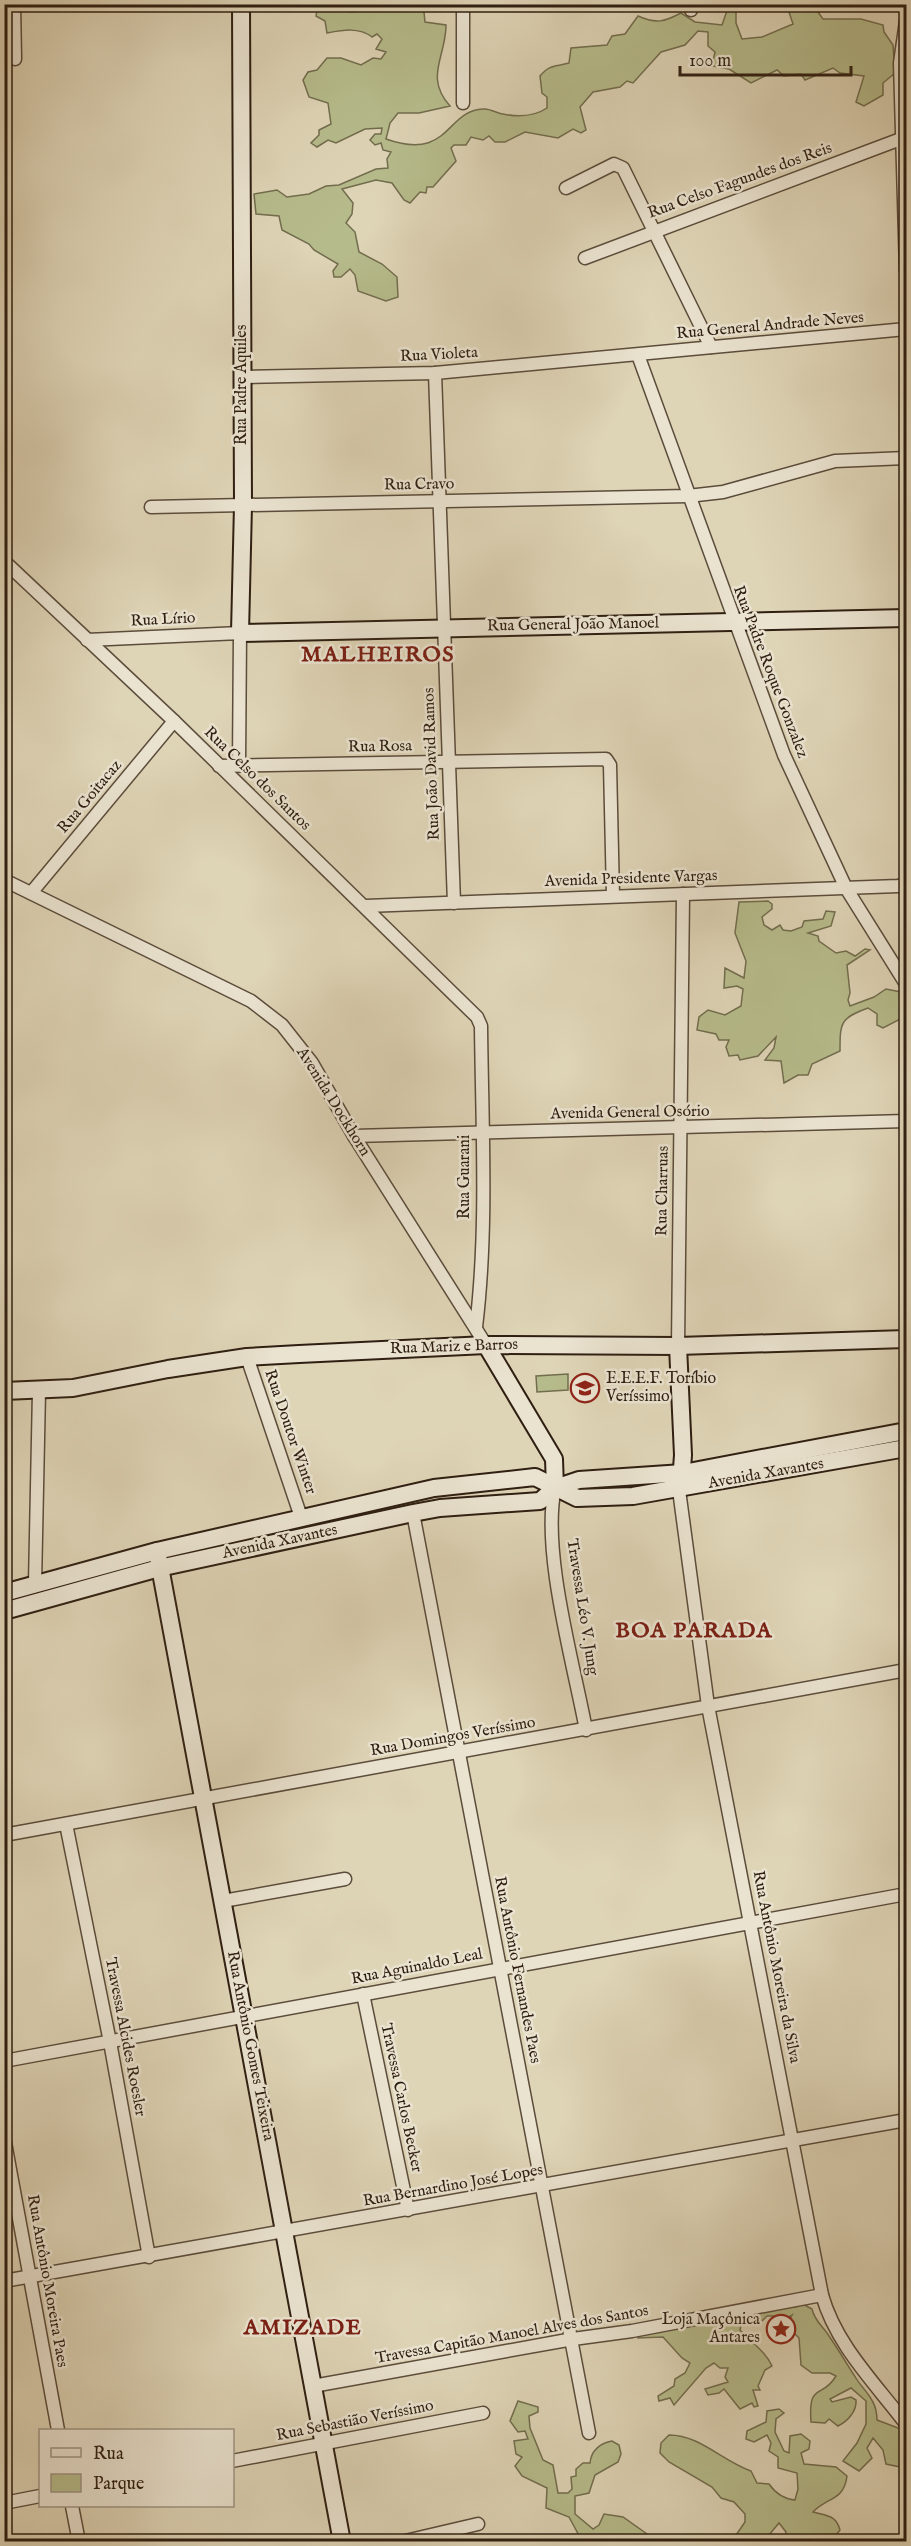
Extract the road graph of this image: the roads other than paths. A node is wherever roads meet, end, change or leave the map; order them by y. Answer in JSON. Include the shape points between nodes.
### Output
{"nodes":[{"id":1,"x":14,"y":4,"type":"edge"},
{"id":2,"x":241,"y":4,"type":"edge"},
{"id":3,"x":463,"y":4,"type":"edge"},
{"id":4,"x":906,"y":21,"type":"edge"},
{"id":5,"x":15,"y":58,"type":"dead end"},
{"id":6,"x":463,"y":103,"type":"dead end"},
{"id":7,"x":905,"y":138,"type":"edge"},
{"id":8,"x":906,"y":183,"type":"edge"},
{"id":9,"x":566,"y":188,"type":"dead end"},
{"id":10,"x":654,"y":230,"type":"junction"},
{"id":11,"x":585,"y":258,"type":"dead end"},
{"id":12,"x":906,"y":261,"type":"edge"},
{"id":13,"x":906,"y":271,"type":"edge"},
{"id":14,"x":906,"y":329,"type":"edge"},
{"id":15,"x":711,"y":347,"type":"junction"},
{"id":16,"x":638,"y":355,"type":"junction"},
{"id":17,"x":435,"y":373,"type":"junction"},
{"id":18,"x":242,"y":377,"type":"junction"},
{"id":19,"x":906,"y":458,"type":"edge"},
{"id":20,"x":688,"y":496,"type":"junction"},
{"id":21,"x":440,"y":502,"type":"junction"},
{"id":22,"x":243,"y":505,"type":"junction"},
{"id":23,"x":151,"y":507,"type":"dead end"},
{"id":24,"x":4,"y":561,"type":"edge"},
{"id":25,"x":906,"y":618,"type":"edge"},
{"id":26,"x":733,"y":622,"type":"junction"},
{"id":27,"x":442,"y":628,"type":"junction"},
{"id":28,"x":240,"y":633,"type":"junction"},
{"id":29,"x":87,"y":640,"type":"junction"},
{"id":30,"x":174,"y":721,"type":"junction"},
{"id":31,"x":450,"y":762,"type":"junction"},
{"id":32,"x":239,"y":765,"type":"junction"},
{"id":33,"x":219,"y":766,"type":"junction"},
{"id":34,"x":4,"y":880,"type":"edge"},
{"id":35,"x":904,"y":887,"type":"edge"},
{"id":36,"x":846,"y":888,"type":"junction"},
{"id":37,"x":31,"y":893,"type":"junction"},
{"id":38,"x":683,"y":894,"type":"junction"},
{"id":39,"x":613,"y":896,"type":"junction"},
{"id":40,"x":454,"y":903,"type":"junction"},
{"id":41,"x":366,"y":906,"type":"junction"},
{"id":42,"x":906,"y":984,"type":"edge"},
{"id":43,"x":481,"y":1026,"type":"joint"},
{"id":44,"x":906,"y":1121,"type":"edge"},
{"id":45,"x":680,"y":1129,"type":"junction"},
{"id":46,"x":482,"y":1133,"type":"junction"},
{"id":47,"x":354,"y":1136,"type":"junction"},
{"id":48,"x":476,"y":1327,"type":"junction"},
{"id":49,"x":906,"y":1338,"type":"edge"},
{"id":50,"x":486,"y":1344,"type":"junction"},
{"id":51,"x":678,"y":1346,"type":"junction"},
{"id":52,"x":247,"y":1357,"type":"junction"},
{"id":53,"x":4,"y":1391,"type":"edge"},
{"id":54,"x":39,"y":1391,"type":"junction"},
{"id":55,"x":906,"y":1431,"type":"edge"},
{"id":56,"x":548,"y":1447,"type":"junction"},
{"id":57,"x":906,"y":1448,"type":"edge"},
{"id":58,"x":683,"y":1473,"type":"junction"},
{"id":59,"x":535,"y":1477,"type":"junction"},
{"id":60,"x":555,"y":1488,"type":"junction"},
{"id":61,"x":678,"y":1490,"type":"junction"},
{"id":62,"x":413,"y":1513,"type":"junction"},
{"id":63,"x":301,"y":1517,"type":"junction"},
{"id":64,"x":157,"y":1551,"type":"junction"},
{"id":65,"x":159,"y":1569,"type":"junction"},
{"id":66,"x":35,"y":1584,"type":"junction"},
{"id":67,"x":4,"y":1593,"type":"edge"},
{"id":68,"x":4,"y":1611,"type":"edge"},
{"id":69,"x":906,"y":1670,"type":"edge"},
{"id":70,"x":708,"y":1706,"type":"junction"},
{"id":71,"x":586,"y":1730,"type":"junction"},
{"id":72,"x":460,"y":1753,"type":"junction"},
{"id":73,"x":201,"y":1799,"type":"junction"},
{"id":74,"x":66,"y":1824,"type":"junction"},
{"id":75,"x":4,"y":1835,"type":"edge"},
{"id":76,"x":345,"y":1880,"type":"dead end"},
{"id":77,"x":906,"y":1894,"type":"edge"},
{"id":78,"x":223,"y":1901,"type":"junction"},
{"id":79,"x":750,"y":1923,"type":"junction"},
{"id":80,"x":499,"y":1968,"type":"junction"},
{"id":81,"x":363,"y":1994,"type":"junction"},
{"id":82,"x":244,"y":2016,"type":"junction"},
{"id":83,"x":110,"y":2042,"type":"junction"},
{"id":84,"x":4,"y":2061,"type":"edge"},
{"id":85,"x":906,"y":2120,"type":"edge"},
{"id":86,"x":4,"y":2137,"type":"edge"},
{"id":87,"x":794,"y":2139,"type":"junction"},
{"id":88,"x":543,"y":2186,"type":"junction"},
{"id":89,"x":408,"y":2210,"type":"junction"},
{"id":90,"x":285,"y":2233,"type":"junction"},
{"id":91,"x":148,"y":2257,"type":"junction"},
{"id":92,"x":30,"y":2277,"type":"junction"},
{"id":93,"x":4,"y":2282,"type":"edge"},
{"id":94,"x":822,"y":2295,"type":"junction"},
{"id":95,"x":573,"y":2339,"type":"junction"},
{"id":96,"x":313,"y":2386,"type":"junction"},
{"id":97,"x":483,"y":2413,"type":"dead end"},
{"id":98,"x":906,"y":2424,"type":"edge"},
{"id":99,"x":58,"y":2429,"type":"edge"},
{"id":100,"x":589,"y":2433,"type":"dead end"},
{"id":101,"x":323,"y":2445,"type":"junction"},
{"id":102,"x":234,"y":2461,"type":"edge"},
{"id":103,"x":39,"y":2496,"type":"edge"},
{"id":104,"x":4,"y":2502,"type":"edge"},
{"id":105,"x":72,"y":2507,"type":"edge"},
{"id":106,"x":478,"y":2524,"type":"dead end"},
{"id":107,"x":79,"y":2541,"type":"edge"},
{"id":108,"x":342,"y":2541,"type":"edge"},
{"id":109,"x":400,"y":2541,"type":"edge"}],
"edges":[{"from":1,"to":5,"type":"street"},
{"from":2,"to":18,"type":"street","name":"Rua Padre Aquiles"},
{"from":3,"to":6,"type":"street"},
{"from":4,"to":7,"type":"street","via":[[900,63]]},
{"from":7,"to":8,"type":"street"},
{"from":7,"to":10,"type":"street","name":"Rua Celso Fagundes dos Reis"},
{"from":8,"to":12,"type":"street"},
{"from":9,"to":10,"type":"street","via":[[620,165]]},
{"from":10,"to":11,"type":"street","name":"Rua Celso Fagundes dos Reis"},
{"from":10,"to":15,"type":"street"},
{"from":12,"to":13,"type":"street"},
{"from":14,"to":15,"type":"street","name":"Rua General Andrade Neves"},
{"from":15,"to":16,"type":"street","name":"Rua General Andrade Neves"},
{"from":16,"to":17,"type":"street","name":"Rua Violeta"},
{"from":16,"to":20,"type":"street","name":"Rua Padre Roque Gonzalez"},
{"from":17,"to":18,"type":"street","name":"Rua Violeta"},
{"from":17,"to":21,"type":"street","name":"Rua João David Ramos"},
{"from":18,"to":22,"type":"street","name":"Rua Padre Aquiles"},
{"from":19,"to":20,"type":"street","name":"Rua Cravo","via":[[835,461],[723,492]]},
{"from":20,"to":21,"type":"street","name":"Rua Cravo"},
{"from":20,"to":26,"type":"street","name":"Rua Padre Roque Gonzalez"},
{"from":21,"to":22,"type":"street","name":"Rua Cravo"},
{"from":21,"to":27,"type":"street","name":"Rua João David Ramos"},
{"from":22,"to":23,"type":"street","name":"Rua Cravo"},
{"from":22,"to":28,"type":"street","name":"Rua Padre Aquiles"},
{"from":24,"to":29,"type":"street","name":"Rua Celso dos Santos"},
{"from":25,"to":26,"type":"street","name":"Rua General João Manoel"},
{"from":26,"to":27,"type":"street","name":"Rua General João Manoel"},
{"from":26,"to":36,"type":"street","name":"Rua Padre Roque Gonzalez","via":[[784,754]]},
{"from":27,"to":28,"type":"street","name":"Rua General João Manoel"},
{"from":27,"to":31,"type":"street","name":"Rua João David Ramos"},
{"from":28,"to":29,"type":"street","name":"Rua Lírio"},
{"from":28,"to":32,"type":"street","name":"Rua Padre Aquiles"},
{"from":29,"to":30,"type":"street","name":"Rua Celso dos Santos"},
{"from":30,"to":33,"type":"street","name":"Rua Celso dos Santos"},
{"from":30,"to":37,"type":"street","name":"Rua Goitacaz"},
{"from":31,"to":32,"type":"street","name":"Rua Rosa"},
{"from":31,"to":39,"type":"street","name":"Rua Rosa","via":[[606,759],[610,765]]},
{"from":31,"to":40,"type":"street","name":"Rua João David Ramos"},
{"from":32,"to":33,"type":"street","name":"Rua Rosa"},
{"from":33,"to":41,"type":"street","name":"Rua Celso dos Santos"},
{"from":34,"to":37,"type":"street","name":"Avenida Dockhorn"},
{"from":35,"to":36,"type":"street","name":"Avenida Presidente Vargas"},
{"from":36,"to":38,"type":"street","name":"Avenida Presidente Vargas"},
{"from":36,"to":42,"type":"street","name":"Rua Padre Roque Gonzalez"},
{"from":37,"to":47,"type":"street","name":"Avenida Dockhorn","via":[[259,1007],[282,1025],[312,1063]]},
{"from":38,"to":39,"type":"street","name":"Avenida Presidente Vargas"},
{"from":38,"to":45,"type":"street","name":"Rua Charruas"},
{"from":39,"to":40,"type":"street","name":"Avenida Presidente Vargas"},
{"from":40,"to":41,"type":"street","name":"Avenida Presidente Vargas"},
{"from":41,"to":43,"type":"street","name":"Rua Celso dos Santos","via":[[472,1010]]},
{"from":43,"to":46,"type":"street","name":"Rua Guarani"},
{"from":44,"to":45,"type":"street","name":"Avenida General Osório"},
{"from":45,"to":46,"type":"street","name":"Avenida General Osório"},
{"from":45,"to":51,"type":"street","name":"Rua Charruas"},
{"from":46,"to":47,"type":"street","name":"Avenida General Osório"},
{"from":46,"to":48,"type":"street","name":"Rua Guarani"},
{"from":47,"to":48,"type":"street","name":"Avenida Dockhorn"},
{"from":48,"to":50,"type":"street","name":"Avenida Dockhorn"},
{"from":49,"to":51,"type":"street","name":"Rua Mariz e Barros"},
{"from":50,"to":51,"type":"street","name":"Rua Mariz e Barros"},
{"from":50,"to":52,"type":"street","name":"Rua Mariz e Barros"},
{"from":50,"to":56,"type":"street","name":"Avenida Dockhorn"},
{"from":51,"to":58,"type":"street"},
{"from":52,"to":54,"type":"street","name":"Rua Mariz e Barros"},
{"from":52,"to":63,"type":"street","name":"Rua Doutor Winter"},
{"from":53,"to":54,"type":"street","name":"Rua Mariz e Barros"},
{"from":54,"to":66,"type":"street"},
{"from":55,"to":58,"type":"street","name":"Avenida Xavantes"},
{"from":56,"to":59,"type":"street","via":[[546,1461]]},
{"from":56,"to":60,"type":"street","name":"Avenida Dockhorn","via":[[554,1459]]},
{"from":57,"to":61,"type":"street","name":"Avenida Xavantes"},
{"from":58,"to":60,"type":"street","name":"Avenida Xavantes","via":[[579,1480]]},
{"from":58,"to":61,"type":"street"},
{"from":59,"to":60,"type":"street","name":"Avenida Xavantes"},
{"from":59,"to":63,"type":"street","name":"Avenida Xavantes","via":[[434,1488]]},
{"from":60,"to":61,"type":"street","name":"Avenida Xavantes","via":[[577,1498]]},
{"from":60,"to":62,"type":"street","name":"Avenida Xavantes","via":[[540,1501]]},
{"from":60,"to":71,"type":"street","name":"Travessa Léo V. Jung","via":[[551,1507],[556,1575]]},
{"from":61,"to":70,"type":"street","name":"Rua Antônio Moreira da Silva"},
{"from":62,"to":65,"type":"street","name":"Avenida Xavantes"},
{"from":62,"to":72,"type":"street","name":"Rua Antônio Fernandes Paes"},
{"from":63,"to":64,"type":"street","name":"Avenida Xavantes"},
{"from":64,"to":65,"type":"street","name":"Rua Antônio Gomes Teixeira"},
{"from":64,"to":66,"type":"street","name":"Avenida Xavantes"},
{"from":65,"to":68,"type":"street","name":"Avenida Xavantes"},
{"from":65,"to":73,"type":"street","name":"Rua Antônio Gomes Teixeira"},
{"from":66,"to":67,"type":"street","name":"Avenida Xavantes"},
{"from":69,"to":70,"type":"street","name":"Rua Domingos Veríssimo"},
{"from":70,"to":71,"type":"street","name":"Rua Domingos Veríssimo"},
{"from":70,"to":79,"type":"street","name":"Rua Antônio Moreira da Silva"},
{"from":71,"to":72,"type":"street","name":"Rua Domingos Veríssimo"},
{"from":72,"to":73,"type":"street","name":"Rua Domingos Veríssimo"},
{"from":72,"to":80,"type":"street","name":"Rua Antônio Fernandes Paes"},
{"from":73,"to":74,"type":"street","name":"Rua Domingos Veríssimo"},
{"from":73,"to":78,"type":"street","name":"Rua Antônio Gomes Teixeira"},
{"from":74,"to":75,"type":"street","name":"Rua Domingos Veríssimo"},
{"from":74,"to":83,"type":"street","name":"Travessa Alcides Roesler"},
{"from":76,"to":78,"type":"street"},
{"from":77,"to":79,"type":"street","name":"Rua Aguinaldo Leal"},
{"from":78,"to":82,"type":"street","name":"Rua Antônio Gomes Teixeira"},
{"from":79,"to":80,"type":"street","name":"Rua Aguinaldo Leal"},
{"from":79,"to":87,"type":"street","name":"Rua Antônio Moreira da Silva"},
{"from":80,"to":81,"type":"street","name":"Rua Aguinaldo Leal"},
{"from":80,"to":88,"type":"street","name":"Rua Antônio Fernandes Paes"},
{"from":81,"to":82,"type":"street","name":"Rua Aguinaldo Leal"},
{"from":81,"to":89,"type":"street","name":"Travessa Carlos Becker"},
{"from":82,"to":83,"type":"street","name":"Rua Aguinaldo Leal"},
{"from":82,"to":90,"type":"street","name":"Rua Antônio Gomes Teixeira"},
{"from":83,"to":84,"type":"street","name":"Rua Aguinaldo Leal"},
{"from":83,"to":91,"type":"street","name":"Travessa Alcides Roesler"},
{"from":85,"to":87,"type":"street","name":"Rua Bernardino José Lopes"},
{"from":86,"to":92,"type":"street","name":"Rua Antônio Moreira Paes"},
{"from":87,"to":88,"type":"street","name":"Rua Bernardino José Lopes"},
{"from":87,"to":94,"type":"street","name":"Rua Antônio Moreira da Silva"},
{"from":88,"to":89,"type":"street","name":"Rua Bernardino José Lopes"},
{"from":88,"to":95,"type":"street","name":"Rua Antônio Fernandes Paes"},
{"from":89,"to":90,"type":"street","name":"Rua Bernardino José Lopes"},
{"from":90,"to":91,"type":"street","name":"Rua Bernardino José Lopes"},
{"from":90,"to":96,"type":"street","name":"Rua Antônio Gomes Teixeira"},
{"from":91,"to":92,"type":"street","name":"Rua Bernardino José Lopes"},
{"from":92,"to":93,"type":"street","name":"Rua Bernardino José Lopes"},
{"from":92,"to":99,"type":"street","name":"Rua Antônio Moreira Paes"},
{"from":94,"to":95,"type":"street","name":"Travessa Capitão Manoel Alves dos Santos"},
{"from":94,"to":98,"type":"street","name":"Rua Antônio Moreira da Silva","via":[[829,2319],[842,2341]]},
{"from":95,"to":96,"type":"street","name":"Travessa Capitão Manoel Alves dos Santos"},
{"from":95,"to":100,"type":"street","name":"Rua Antônio Fernandes Paes"},
{"from":96,"to":101,"type":"street","name":"Rua Antônio Gomes Teixeira"},
{"from":97,"to":101,"type":"street","name":"Rua Sebastião Veríssimo"},
{"from":101,"to":102,"type":"street","name":"Rua Sebastião Veríssimo"},
{"from":101,"to":108,"type":"street","name":"Rua Antônio Gomes Teixeira"},
{"from":103,"to":104,"type":"street"},
{"from":105,"to":107,"type":"street"},
{"from":106,"to":109,"type":"street"}]}
